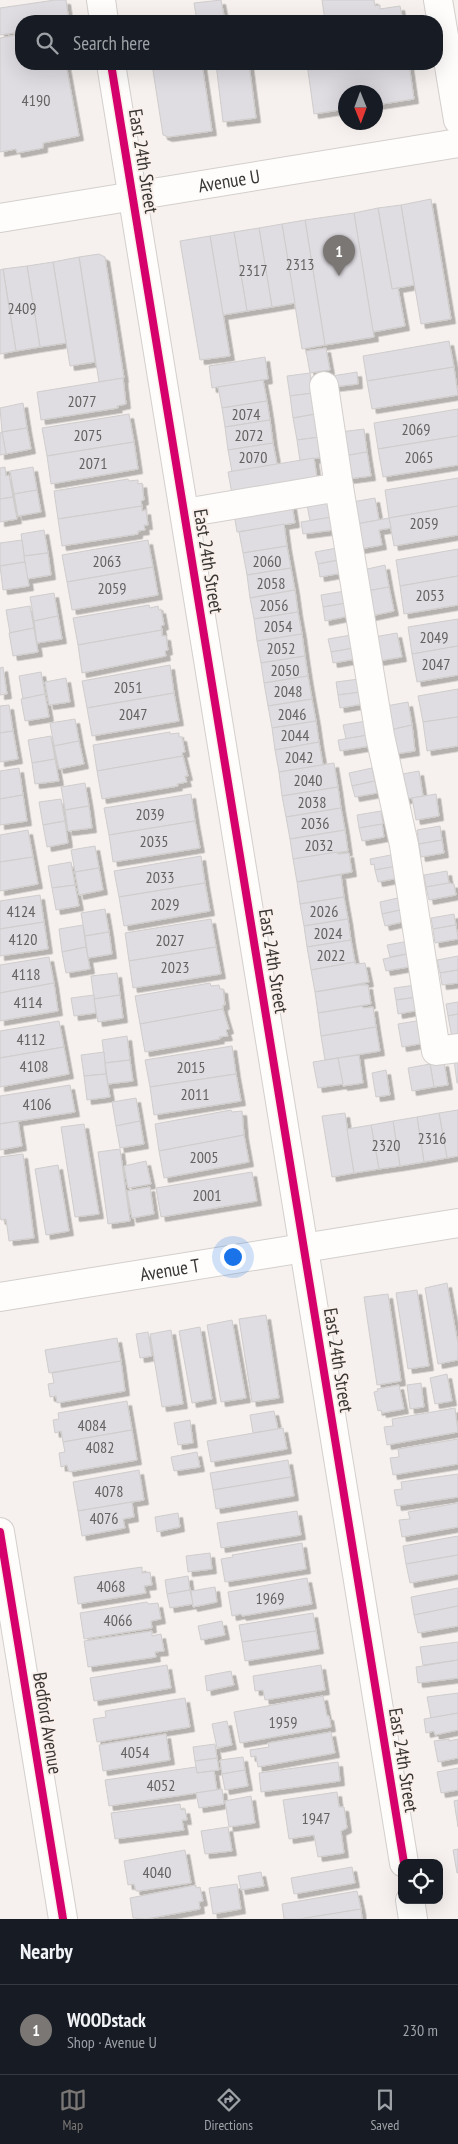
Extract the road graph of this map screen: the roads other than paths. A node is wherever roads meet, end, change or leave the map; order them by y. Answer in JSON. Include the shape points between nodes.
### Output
{"nodes":[{"id":1,"x":101,"y":0,"type":"edge"},
{"id":2,"x":438,"y":0,"type":"edge"},
{"id":3,"x":103,"y":15,"type":"edge"},
{"id":4,"x":440,"y":15,"type":"edge"},
{"id":5,"x":443,"y":30,"type":"edge"},
{"id":6,"x":112,"y":70,"type":"edge"},
{"id":7,"x":458,"y":120,"type":"edge"},
{"id":8,"x":458,"y":143,"type":"edge"},
{"id":9,"x":133,"y":196,"type":"junction"},
{"id":10,"x":0,"y":218,"type":"edge"},
{"id":11,"x":324,"y":386,"type":"dead end"},
{"id":12,"x":339,"y":487,"type":"junction"},
{"id":13,"x":185,"y":513,"type":"junction"},
{"id":14,"x":458,"y":1048,"type":"edge"},
{"id":15,"x":458,"y":1223,"type":"edge"},
{"id":16,"x":304,"y":1248,"type":"junction"},
{"id":17,"x":0,"y":1297,"type":"edge"},
{"id":18,"x":0,"y":1532,"type":"edge"},
{"id":19,"x":403,"y":1859,"type":"edge"},
{"id":20,"x":411,"y":1904,"type":"edge"},
{"id":21,"x":63,"y":1919,"type":"edge"},
{"id":22,"x":413,"y":1919,"type":"edge"}],
"edges":[{"from":1,"to":3,"type":"street"},
{"from":2,"to":4,"type":"street"},
{"from":5,"to":7,"type":"street"},
{"from":6,"to":9,"type":"street","name":"East 24th Street"},
{"from":8,"to":9,"type":"street","name":"Avenue U"},
{"from":9,"to":10,"type":"street","name":"Avenue U"},
{"from":9,"to":13,"type":"street","name":"East 24th Street"},
{"from":11,"to":12,"type":"street"},
{"from":12,"to":13,"type":"street"},
{"from":12,"to":14,"type":"street","via":[[380,736],[404,845],[436,1052]]},
{"from":13,"to":16,"type":"street","name":"East 24th Street"},
{"from":15,"to":16,"type":"street","name":"Avenue T"},
{"from":16,"to":17,"type":"street","name":"Avenue T"},
{"from":16,"to":19,"type":"street","name":"East 24th Street"},
{"from":18,"to":21,"type":"street","name":"Bedford Avenue"},
{"from":20,"to":22,"type":"street"}]}
